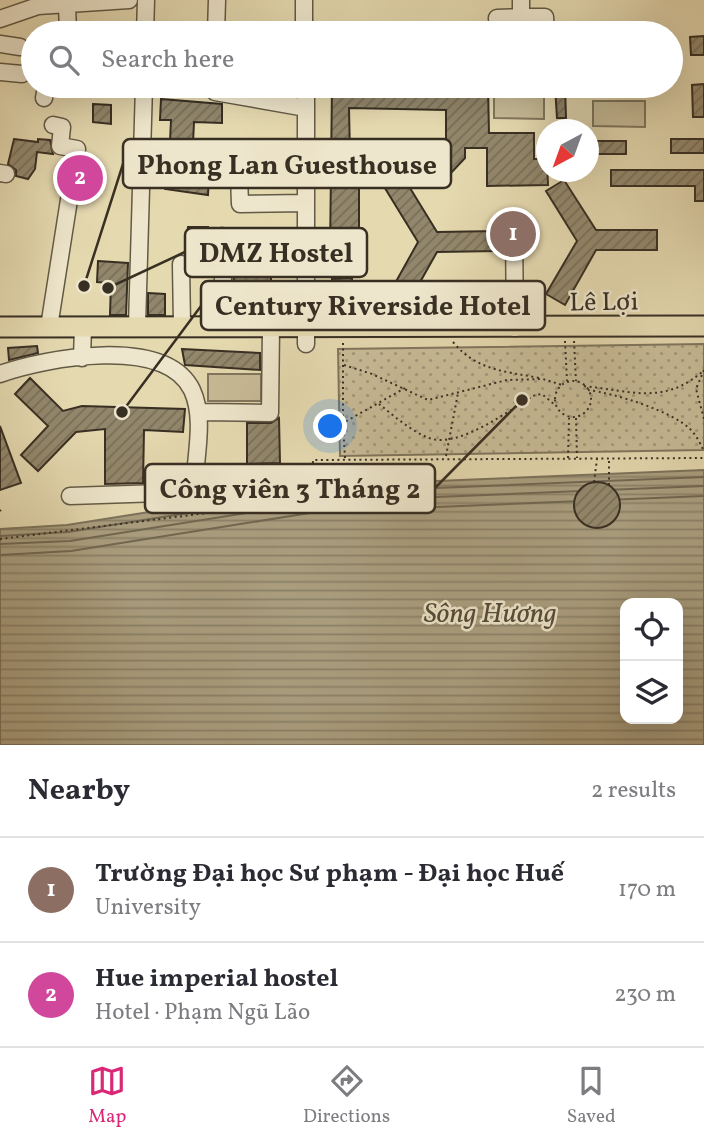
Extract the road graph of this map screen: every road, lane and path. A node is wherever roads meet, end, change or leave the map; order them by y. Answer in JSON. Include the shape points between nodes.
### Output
{"nodes":[{"id":1,"x":129,"y":0,"type":"edge"},
{"id":2,"x":146,"y":0,"type":"edge"},
{"id":3,"x":217,"y":0,"type":"edge"},
{"id":4,"x":304,"y":0,"type":"edge"},
{"id":5,"x":521,"y":0,"type":"edge"},
{"id":6,"x":67,"y":5,"type":"junction"},
{"id":7,"x":521,"y":17,"type":"junction"},
{"id":8,"x":0,"y":19,"type":"edge"},
{"id":9,"x":68,"y":21,"type":"edge"},
{"id":10,"x":145,"y":21,"type":"edge"},
{"id":11,"x":216,"y":21,"type":"edge"},
{"id":12,"x":304,"y":21,"type":"edge"},
{"id":13,"x":497,"y":21,"type":"edge"},
{"id":14,"x":545,"y":21,"type":"edge"},
{"id":15,"x":0,"y":44,"type":"edge"},
{"id":16,"x":20,"y":47,"type":"dead end"},
{"id":17,"x":0,"y":72,"type":"edge"},
{"id":18,"x":21,"y":74,"type":"edge"},
{"id":19,"x":144,"y":98,"type":"edge"},
{"id":20,"x":249,"y":98,"type":"edge"},
{"id":21,"x":306,"y":98,"type":"edge"},
{"id":22,"x":306,"y":108,"type":"junction"},
{"id":23,"x":53,"y":125,"type":"dead end"},
{"id":24,"x":254,"y":148,"type":"dead end"},
{"id":25,"x":306,"y":204,"type":"junction"},
{"id":26,"x":514,"y":228,"type":"dead end"},
{"id":27,"x":257,"y":234,"type":"dead end"},
{"id":28,"x":222,"y":236,"type":"dead end"},
{"id":29,"x":306,"y":236,"type":"junction"},
{"id":30,"x":181,"y":264,"type":"dead end"},
{"id":31,"x":182,"y":325,"type":"junction"},
{"id":32,"x":137,"y":326,"type":"junction"},
{"id":33,"x":223,"y":326,"type":"junction"},
{"id":34,"x":704,"y":326,"type":"edge"},
{"id":35,"x":0,"y":327,"type":"edge"},
{"id":36,"x":48,"y":327,"type":"junction"},
{"id":37,"x":83,"y":327,"type":"junction"},
{"id":38,"x":271,"y":327,"type":"junction"},
{"id":39,"x":515,"y":328,"type":"junction"},
{"id":40,"x":306,"y":336,"type":"junction"},
{"id":41,"x":565,"y":339,"type":"dead end"},
{"id":42,"x":574,"y":339,"type":"dead end"},
{"id":43,"x":453,"y":341,"type":"dead end"},
{"id":44,"x":343,"y":343,"type":"dead end"},
{"id":45,"x":82,"y":358,"type":"junction"},
{"id":46,"x":344,"y":365,"type":"junction"},
{"id":47,"x":703,"y":371,"type":"edge"},
{"id":48,"x":0,"y":374,"type":"edge"},
{"id":49,"x":543,"y":379,"type":"junction"},
{"id":50,"x":567,"y":382,"type":"junction"},
{"id":51,"x":576,"y":382,"type":"junction"},
{"id":52,"x":562,"y":385,"type":"junction"},
{"id":53,"x":584,"y":386,"type":"junction"},
{"id":54,"x":405,"y":388,"type":"junction"},
{"id":55,"x":588,"y":390,"type":"junction"},
{"id":56,"x":458,"y":392,"type":"junction"},
{"id":57,"x":379,"y":404,"type":"junction"},
{"id":58,"x":556,"y":406,"type":"junction"},
{"id":59,"x":199,"y":417,"type":"junction"},
{"id":60,"x":569,"y":417,"type":"junction"},
{"id":61,"x":576,"y":417,"type":"junction"},
{"id":62,"x":704,"y":419,"type":"edge"},
{"id":63,"x":343,"y":423,"type":"junction"},
{"id":64,"x":448,"y":440,"type":"junction"},
{"id":65,"x":704,"y":452,"type":"edge"},
{"id":66,"x":597,"y":457,"type":"junction"},
{"id":67,"x":609,"y":457,"type":"junction"},
{"id":68,"x":446,"y":458,"type":"junction"},
{"id":69,"x":568,"y":458,"type":"junction"},
{"id":70,"x":577,"y":458,"type":"junction"},
{"id":71,"x":704,"y":458,"type":"edge"},
{"id":72,"x":345,"y":459,"type":"junction"},
{"id":73,"x":195,"y":476,"type":"junction"},
{"id":74,"x":594,"y":482,"type":"dead end"},
{"id":75,"x":609,"y":485,"type":"dead end"},
{"id":76,"x":69,"y":496,"type":"dead end"},
{"id":77,"x":203,"y":513,"type":"junction"},
{"id":78,"x":0,"y":539,"type":"edge"}],
"edges":[{"from":1,"to":6,"type":"street"},
{"from":2,"to":10,"type":"street"},
{"from":3,"to":11,"type":"street"},
{"from":4,"to":12,"type":"street"},
{"from":5,"to":7,"type":"street"},
{"from":6,"to":8,"type":"street","via":[[38,6]]},
{"from":6,"to":9,"type":"street"},
{"from":7,"to":13,"type":"street"},
{"from":7,"to":14,"type":"street","via":[[545,17]]},
{"from":15,"to":16,"type":"street"},
{"from":17,"to":18,"type":"street"},
{"from":19,"to":32,"type":"street"},
{"from":20,"to":22,"type":"street"},
{"from":21,"to":22,"type":"street"},
{"from":22,"to":25,"type":"street"},
{"from":23,"to":36,"type":"street","via":[[62,127],[60,146],[77,149]]},
{"from":24,"to":25,"type":"street","via":[[238,149],[240,204]]},
{"from":25,"to":29,"type":"street"},
{"from":26,"to":39,"type":"street"},
{"from":27,"to":29,"type":"path"},
{"from":28,"to":33,"type":"street"},
{"from":29,"to":40,"type":"street"},
{"from":30,"to":31,"type":"street"},
{"from":31,"to":32,"type":"main road","name":"Lê Lợi"},
{"from":31,"to":33,"type":"main road","name":"Lê Lợi"},
{"from":32,"to":37,"type":"main road","name":"Lê Lợi"},
{"from":33,"to":38,"type":"main road","name":"Lê Lợi"},
{"from":34,"to":39,"type":"main road","name":"Lê Lợi"},
{"from":35,"to":36,"type":"main road","name":"Lê Lợi"},
{"from":36,"to":37,"type":"main road","name":"Lê Lợi"},
{"from":37,"to":45,"type":"street"},
{"from":38,"to":40,"type":"main road","name":"Lê Lợi"},
{"from":38,"to":59,"type":"street","via":[[270,413],[204,412]]},
{"from":39,"to":40,"type":"main road","name":"Lê Lợi"},
{"from":41,"to":50,"type":"path"},
{"from":42,"to":51,"type":"path"},
{"from":43,"to":49,"type":"path","via":[[464,356],[479,365]]},
{"from":44,"to":46,"type":"path"},
{"from":45,"to":48,"type":"street"},
{"from":45,"to":59,"type":"street","via":[[129,355],[161,363],[191,388]]},
{"from":46,"to":54,"type":"path"},
{"from":46,"to":63,"type":"path"},
{"from":47,"to":53,"type":"path","via":[[684,387],[661,394]]},
{"from":47,"to":62,"type":"path","via":[[696,388]]},
{"from":49,"to":52,"type":"path"},
{"from":49,"to":56,"type":"path","via":[[507,380]]},
{"from":50,"to":51,"type":"path"},
{"from":50,"to":52,"type":"path"},
{"from":51,"to":53,"type":"path"},
{"from":52,"to":58,"type":"path","via":[[555,394]]},
{"from":53,"to":55,"type":"path"},
{"from":54,"to":56,"type":"path","via":[[428,400]]},
{"from":54,"to":57,"type":"path"},
{"from":55,"to":61,"type":"path","via":[[589,408]]},
{"from":55,"to":65,"type":"path","via":[[607,392],[667,415],[689,428]]},
{"from":56,"to":64,"type":"path"},
{"from":57,"to":63,"type":"path"},
{"from":57,"to":64,"type":"path","via":[[430,439]]},
{"from":58,"to":60,"type":"path"},
{"from":58,"to":64,"type":"path","via":[[542,394],[534,395],[464,436]]},
{"from":59,"to":73,"type":"street"},
{"from":60,"to":61,"type":"path"},
{"from":60,"to":69,"type":"path"},
{"from":61,"to":70,"type":"path"},
{"from":63,"to":72,"type":"path"},
{"from":64,"to":68,"type":"path"},
{"from":66,"to":67,"type":"path"},
{"from":66,"to":70,"type":"path"},
{"from":66,"to":74,"type":"path"},
{"from":67,"to":71,"type":"path"},
{"from":67,"to":75,"type":"path"},
{"from":68,"to":69,"type":"path"},
{"from":68,"to":72,"type":"path"},
{"from":69,"to":70,"type":"path"},
{"from":72,"to":77,"type":"path","via":[[313,460],[312,490],[303,501]]},
{"from":73,"to":76,"type":"street","via":[[160,493]]},
{"from":73,"to":77,"type":"path"},
{"from":77,"to":78,"type":"path"}]}
